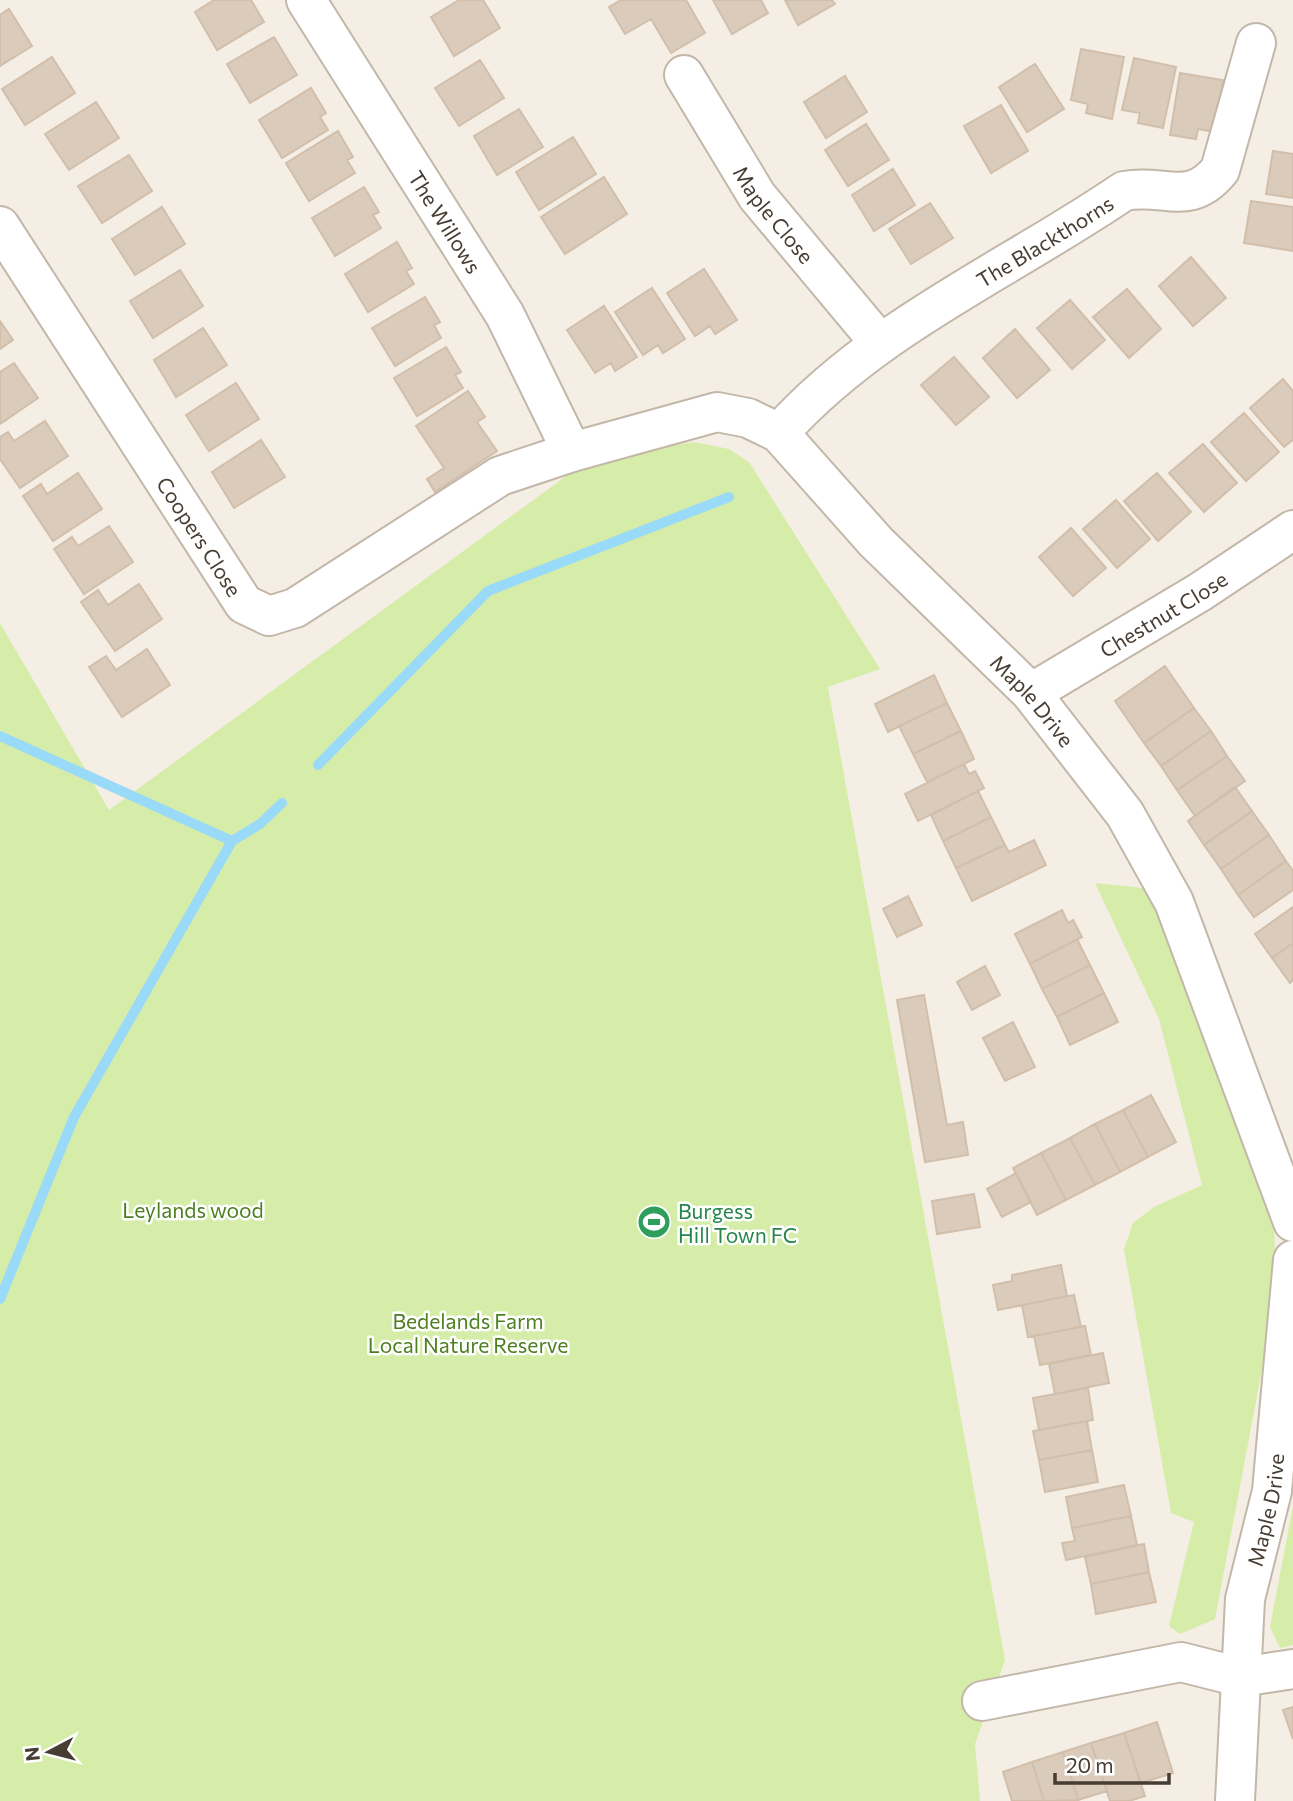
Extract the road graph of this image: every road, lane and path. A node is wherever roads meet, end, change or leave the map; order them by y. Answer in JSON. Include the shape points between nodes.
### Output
{"nodes":[{"id":1,"x":306,"y":0,"type":"edge"},
{"id":2,"x":1256,"y":43,"type":"dead end"},
{"id":3,"x":684,"y":75,"type":"dead end"},
{"id":4,"x":0,"y":226,"type":"edge"},
{"id":5,"x":879,"y":342,"type":"junction"},
{"id":6,"x":779,"y":433,"type":"junction"},
{"id":7,"x":572,"y":452,"type":"junction"},
{"id":8,"x":1293,"y":530,"type":"edge"},
{"id":9,"x":1031,"y":693,"type":"junction"},
{"id":10,"x":1293,"y":1222,"type":"edge"},
{"id":11,"x":1293,"y":1259,"type":"edge"},
{"id":12,"x":1293,"y":1670,"type":"edge"},
{"id":13,"x":1240,"y":1676,"type":"junction"},
{"id":14,"x":982,"y":1701,"type":"dead end"},
{"id":15,"x":1235,"y":1801,"type":"edge"}],
"edges":[{"from":1,"to":7,"type":"street","name":"The Willows","via":[[505,315]]},
{"from":2,"to":5,"type":"street","name":"The Blackthorns","via":[[1220,170],[1210,182],[1184,192],[1141,187],[1124,191]]},
{"from":3,"to":5,"type":"street","name":"Maple Close","via":[[757,196]]},
{"from":4,"to":7,"type":"street","name":"Coopers Close","via":[[244,604],[269,617],[295,608],[500,476]]},
{"from":5,"to":6,"type":"street","name":"The Blackthorns","via":[[810,398]]},
{"from":6,"to":7,"type":"street","name":"Maple Drive","via":[[748,418],[717,412]]},
{"from":6,"to":9,"type":"street","name":"Maple Drive","via":[[876,542]]},
{"from":8,"to":9,"type":"street","name":"Chestnut Close","via":[[1200,592]]},
{"from":9,"to":10,"type":"street","name":"Maple Drive","via":[[1125,814],[1174,902]]},
{"from":11,"to":13,"type":"street","name":"Maple Drive","via":[[1272,1491],[1245,1599]]},
{"from":12,"to":13,"type":"street"},
{"from":13,"to":14,"type":"street","via":[[1181,1662]]},
{"from":13,"to":15,"type":"street","name":"Maple Drive"}]}
